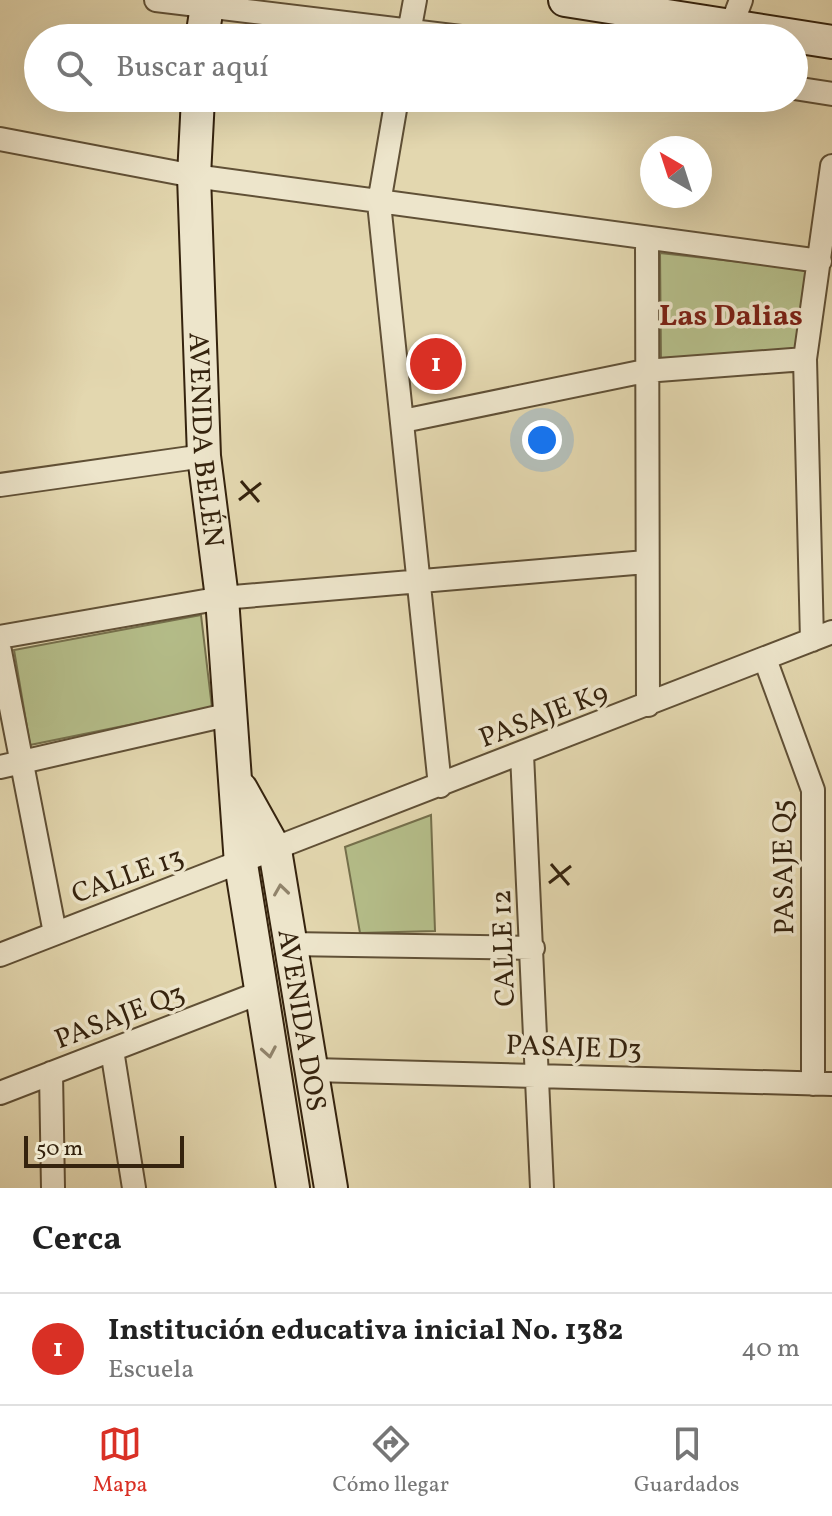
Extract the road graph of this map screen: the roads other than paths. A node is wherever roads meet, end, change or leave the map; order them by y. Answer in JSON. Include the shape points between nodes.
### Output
{"nodes":[{"id":1,"x":156,"y":0,"type":"edge"},
{"id":2,"x":415,"y":0,"type":"edge"},
{"id":3,"x":565,"y":0,"type":"edge"},
{"id":4,"x":206,"y":15,"type":"edge"},
{"id":5,"x":732,"y":21,"type":"edge"},
{"id":6,"x":308,"y":24,"type":"edge"},
{"id":7,"x":411,"y":24,"type":"edge"},
{"id":8,"x":808,"y":37,"type":"edge"},
{"id":9,"x":832,"y":42,"type":"edge"},
{"id":10,"x":808,"y":90,"type":"edge"},
{"id":11,"x":832,"y":94,"type":"edge"},
{"id":12,"x":197,"y":112,"type":"edge"},
{"id":13,"x":395,"y":112,"type":"edge"},
{"id":14,"x":0,"y":139,"type":"edge"},
{"id":15,"x":832,"y":166,"type":"edge"},
{"id":16,"x":194,"y":176,"type":"junction"},
{"id":17,"x":379,"y":203,"type":"junction"},
{"id":18,"x":647,"y":238,"type":"junction"},
{"id":19,"x":820,"y":261,"type":"junction"},
{"id":20,"x":805,"y":359,"type":"junction"},
{"id":21,"x":645,"y":371,"type":"junction"},
{"id":22,"x":403,"y":421,"type":"junction"},
{"id":23,"x":204,"y":456,"type":"junction"},
{"id":24,"x":0,"y":485,"type":"edge"},
{"id":25,"x":646,"y":562,"type":"junction"},
{"id":26,"x":421,"y":581,"type":"junction"},
{"id":27,"x":222,"y":598,"type":"junction"},
{"id":28,"x":822,"y":636,"type":"edge"},
{"id":29,"x":0,"y":637,"type":"edge"},
{"id":30,"x":0,"y":651,"type":"edge"},
{"id":31,"x":765,"y":659,"type":"junction"},
{"id":32,"x":648,"y":705,"type":"junction"},
{"id":33,"x":231,"y":714,"type":"junction"},
{"id":34,"x":522,"y":754,"type":"junction"},
{"id":35,"x":10,"y":763,"type":"edge"},
{"id":36,"x":236,"y":779,"type":"junction"},
{"id":37,"x":440,"y":786,"type":"junction"},
{"id":38,"x":822,"y":786,"type":"edge"},
{"id":39,"x":275,"y":850,"type":"junction"},
{"id":40,"x":241,"y":864,"type":"junction"},
{"id":41,"x":55,"y":933,"type":"junction"},
{"id":42,"x":289,"y":944,"type":"junction"},
{"id":43,"x":533,"y":948,"type":"junction"},
{"id":44,"x":0,"y":955,"type":"edge"},
{"id":45,"x":259,"y":993,"type":"junction"},
{"id":46,"x":112,"y":1050,"type":"junction"},
{"id":47,"x":313,"y":1070,"type":"junction"},
{"id":48,"x":51,"y":1073,"type":"junction"},
{"id":49,"x":537,"y":1074,"type":"junction"},
{"id":50,"x":823,"y":1084,"type":"edge"},
{"id":51,"x":0,"y":1093,"type":"edge"},
{"id":52,"x":53,"y":1188,"type":"edge"},
{"id":53,"x":134,"y":1188,"type":"edge"},
{"id":54,"x":293,"y":1188,"type":"edge"},
{"id":55,"x":331,"y":1188,"type":"edge"},
{"id":56,"x":542,"y":1188,"type":"edge"}],
"edges":[{"from":1,"to":4,"type":"street"},
{"from":2,"to":7,"type":"street"},
{"from":3,"to":5,"type":"street"},
{"from":4,"to":6,"type":"street"},
{"from":8,"to":9,"type":"street"},
{"from":10,"to":11,"type":"street"},
{"from":12,"to":16,"type":"street","name":"AVENIDA BELÉN"},
{"from":13,"to":17,"type":"street"},
{"from":14,"to":16,"type":"street"},
{"from":15,"to":19,"type":"street"},
{"from":16,"to":17,"type":"street"},
{"from":16,"to":23,"type":"street","name":"AVENIDA BELÉN"},
{"from":17,"to":18,"type":"street"},
{"from":17,"to":22,"type":"street"},
{"from":18,"to":19,"type":"street"},
{"from":18,"to":21,"type":"street"},
{"from":19,"to":20,"type":"street"},
{"from":20,"to":21,"type":"street"},
{"from":20,"to":28,"type":"street"},
{"from":21,"to":22,"type":"street"},
{"from":21,"to":25,"type":"street"},
{"from":22,"to":26,"type":"street"},
{"from":23,"to":24,"type":"street"},
{"from":23,"to":27,"type":"street","name":"AVENIDA BELÉN"},
{"from":25,"to":26,"type":"street"},
{"from":25,"to":32,"type":"street"},
{"from":26,"to":27,"type":"street"},
{"from":26,"to":37,"type":"street"},
{"from":27,"to":29,"type":"street"},
{"from":27,"to":33,"type":"street","name":"AVENIDA BELÉN"},
{"from":28,"to":31,"type":"street","name":"PASAJE K9"},
{"from":30,"to":35,"type":"street"},
{"from":31,"to":32,"type":"street","name":"PASAJE K9"},
{"from":31,"to":38,"type":"street","name":"PASAJE Q5"},
{"from":32,"to":34,"type":"street","name":"PASAJE K9"},
{"from":33,"to":35,"type":"street"},
{"from":33,"to":36,"type":"street","name":"AVENIDA BELÉN"},
{"from":34,"to":37,"type":"street","name":"PASAJE K9"},
{"from":34,"to":43,"type":"street","name":"CALLE 12"},
{"from":35,"to":41,"type":"street"},
{"from":36,"to":39,"type":"street","name":"AVENIDA BELÉN"},
{"from":36,"to":40,"type":"street","name":"AVENIDA BELÉN"},
{"from":37,"to":39,"type":"street","name":"PASAJE K9"},
{"from":38,"to":50,"type":"street","name":"PASAJE Q5"},
{"from":39,"to":40,"type":"street","name":"CALLE 13"},
{"from":42,"to":39,"type":"street","name":"AVENIDA DOS","one_way":true},
{"from":40,"to":41,"type":"street","name":"CALLE 13"},
{"from":40,"to":45,"type":"street","name":"AVENIDA DOS"},
{"from":41,"to":44,"type":"street","name":"CALLE 13"},
{"from":42,"to":43,"type":"street"},
{"from":42,"to":47,"type":"street","name":"AVENIDA DOS"},
{"from":43,"to":49,"type":"street","name":"CALLE 12"},
{"from":45,"to":46,"type":"street","name":"PASAJE Q3"},
{"from":45,"to":54,"type":"street","name":"AVENIDA DOS","one_way":true},
{"from":46,"to":48,"type":"street","name":"PASAJE Q3"},
{"from":46,"to":53,"type":"street"},
{"from":47,"to":49,"type":"street","name":"PASAJE D3"},
{"from":47,"to":55,"type":"street","name":"AVENIDA DOS"},
{"from":48,"to":51,"type":"street","name":"PASAJE Q3"},
{"from":48,"to":52,"type":"street"},
{"from":49,"to":50,"type":"street","name":"PASAJE D3"},
{"from":49,"to":56,"type":"street","name":"CALLE 12"}]}
